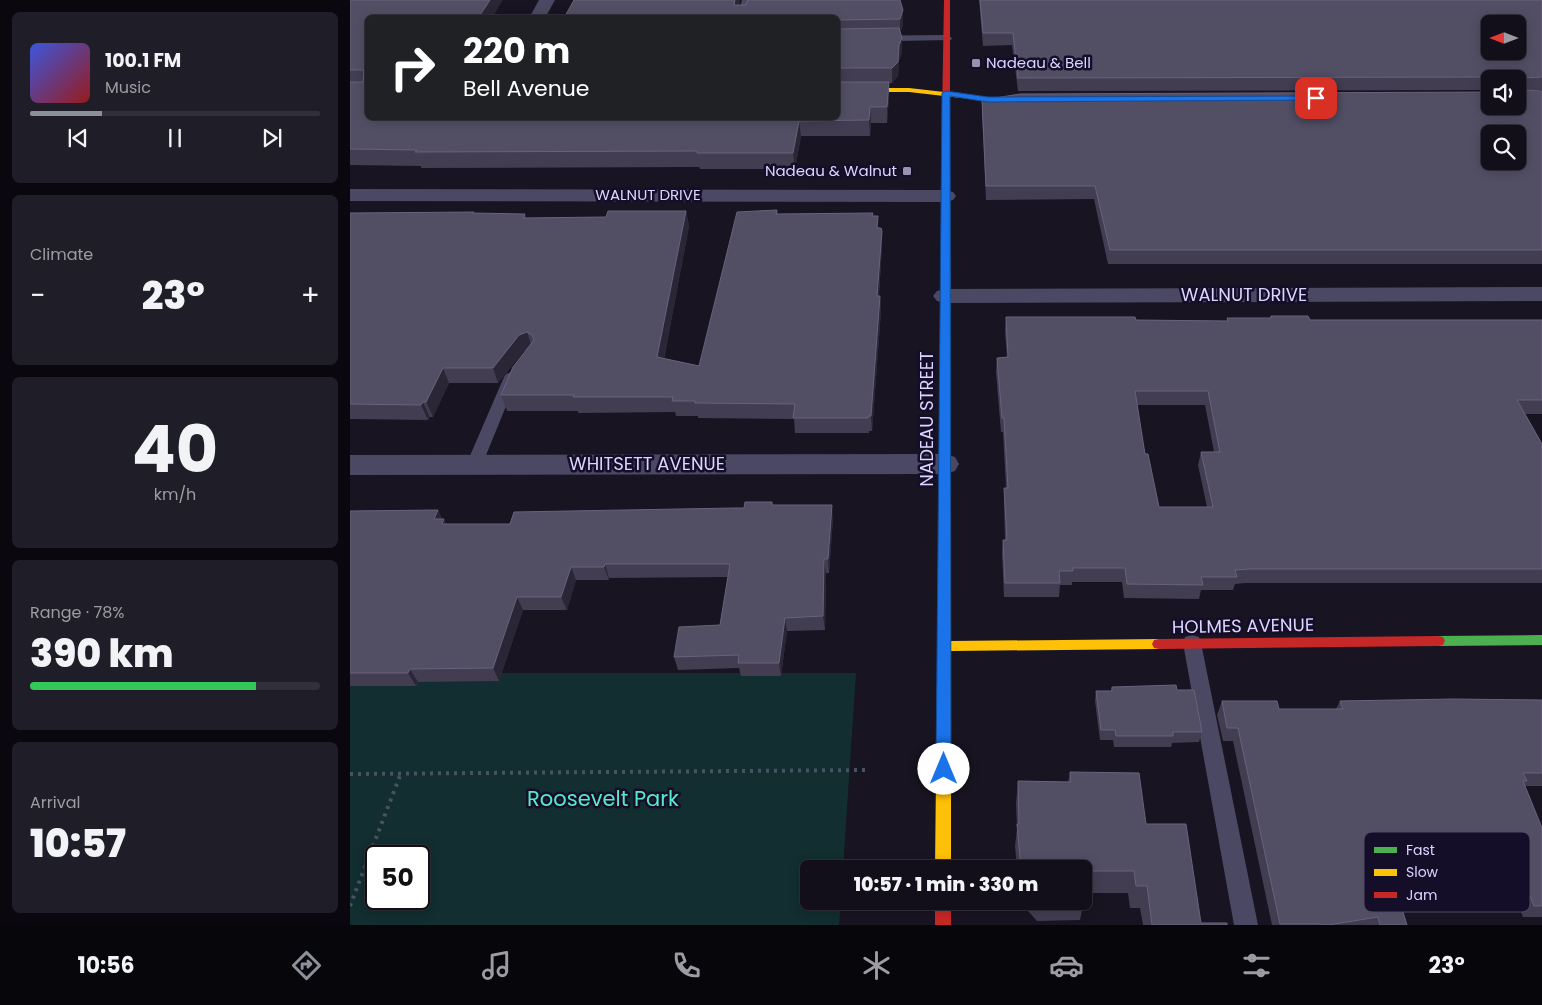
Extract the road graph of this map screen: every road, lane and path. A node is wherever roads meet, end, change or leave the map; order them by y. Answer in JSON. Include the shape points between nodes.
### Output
{"nodes":[{"id":1,"x":547,"y":0,"type":"edge"},
{"id":2,"x":746,"y":0,"type":"edge"},
{"id":3,"x":947,"y":0,"type":"edge"},
{"id":4,"x":539,"y":15,"type":"edge"},
{"id":5,"x":743,"y":15,"type":"edge"},
{"id":6,"x":946,"y":38,"type":"junction"},
{"id":7,"x":840,"y":39,"type":"edge"},
{"id":8,"x":840,"y":90,"type":"edge"},
{"id":9,"x":946,"y":93,"type":"junction"},
{"id":10,"x":1037,"y":99,"type":"edge"},
{"id":11,"x":350,"y":195,"type":"edge"},
{"id":12,"x":946,"y":196,"type":"junction"},
{"id":13,"x":1542,"y":294,"type":"edge"},
{"id":14,"x":945,"y":296,"type":"junction"},
{"id":15,"x":519,"y":368,"type":"edge"},
{"id":16,"x":945,"y":464,"type":"junction"},
{"id":17,"x":350,"y":465,"type":"edge"},
{"id":18,"x":474,"y":465,"type":"junction"},
{"id":19,"x":1542,"y":640,"type":"edge"},
{"id":20,"x":1192,"y":644,"type":"junction"},
{"id":21,"x":944,"y":646,"type":"junction"},
{"id":22,"x":868,"y":770,"type":"dead end"},
{"id":23,"x":402,"y":773,"type":"junction"},
{"id":24,"x":350,"y":774,"type":"edge"},
{"id":25,"x":943,"y":860,"type":"edge"},
{"id":26,"x":350,"y":906,"type":"edge"},
{"id":27,"x":943,"y":910,"type":"edge"},
{"id":28,"x":943,"y":925,"type":"edge"},
{"id":29,"x":1246,"y":925,"type":"edge"}],
"edges":[{"from":1,"to":4,"type":"street"},
{"from":2,"to":5,"type":"lane"},
{"from":3,"to":6,"type":"main road","name":"NADEAU STREET"},
{"from":6,"to":7,"type":"lane"},
{"from":6,"to":9,"type":"main road","name":"NADEAU STREET"},
{"from":8,"to":9,"type":"main road"},
{"from":9,"to":10,"type":"main road","via":[[988,99]]},
{"from":9,"to":12,"type":"main road","name":"NADEAU STREET"},
{"from":11,"to":12,"type":"street","name":"WALNUT DRIVE"},
{"from":12,"to":14,"type":"main road","name":"NADEAU STREET"},
{"from":13,"to":14,"type":"street","name":"WALNUT DRIVE"},
{"from":14,"to":16,"type":"main road","name":"NADEAU STREET"},
{"from":15,"to":18,"type":"lane","via":[[510,379]]},
{"from":16,"to":18,"type":"street","name":"WHITSETT AVENUE"},
{"from":16,"to":21,"type":"main road","name":"NADEAU STREET"},
{"from":17,"to":18,"type":"street","name":"WHITSETT AVENUE"},
{"from":19,"to":20,"type":"main road","name":"HOLMES AVENUE"},
{"from":20,"to":21,"type":"main road","name":"HOLMES AVENUE"},
{"from":20,"to":29,"type":"lane"},
{"from":21,"to":25,"type":"main road","name":"NADEAU STREET"},
{"from":22,"to":23,"type":"path"},
{"from":23,"to":24,"type":"path"},
{"from":23,"to":26,"type":"path"},
{"from":27,"to":28,"type":"main road"}]}
